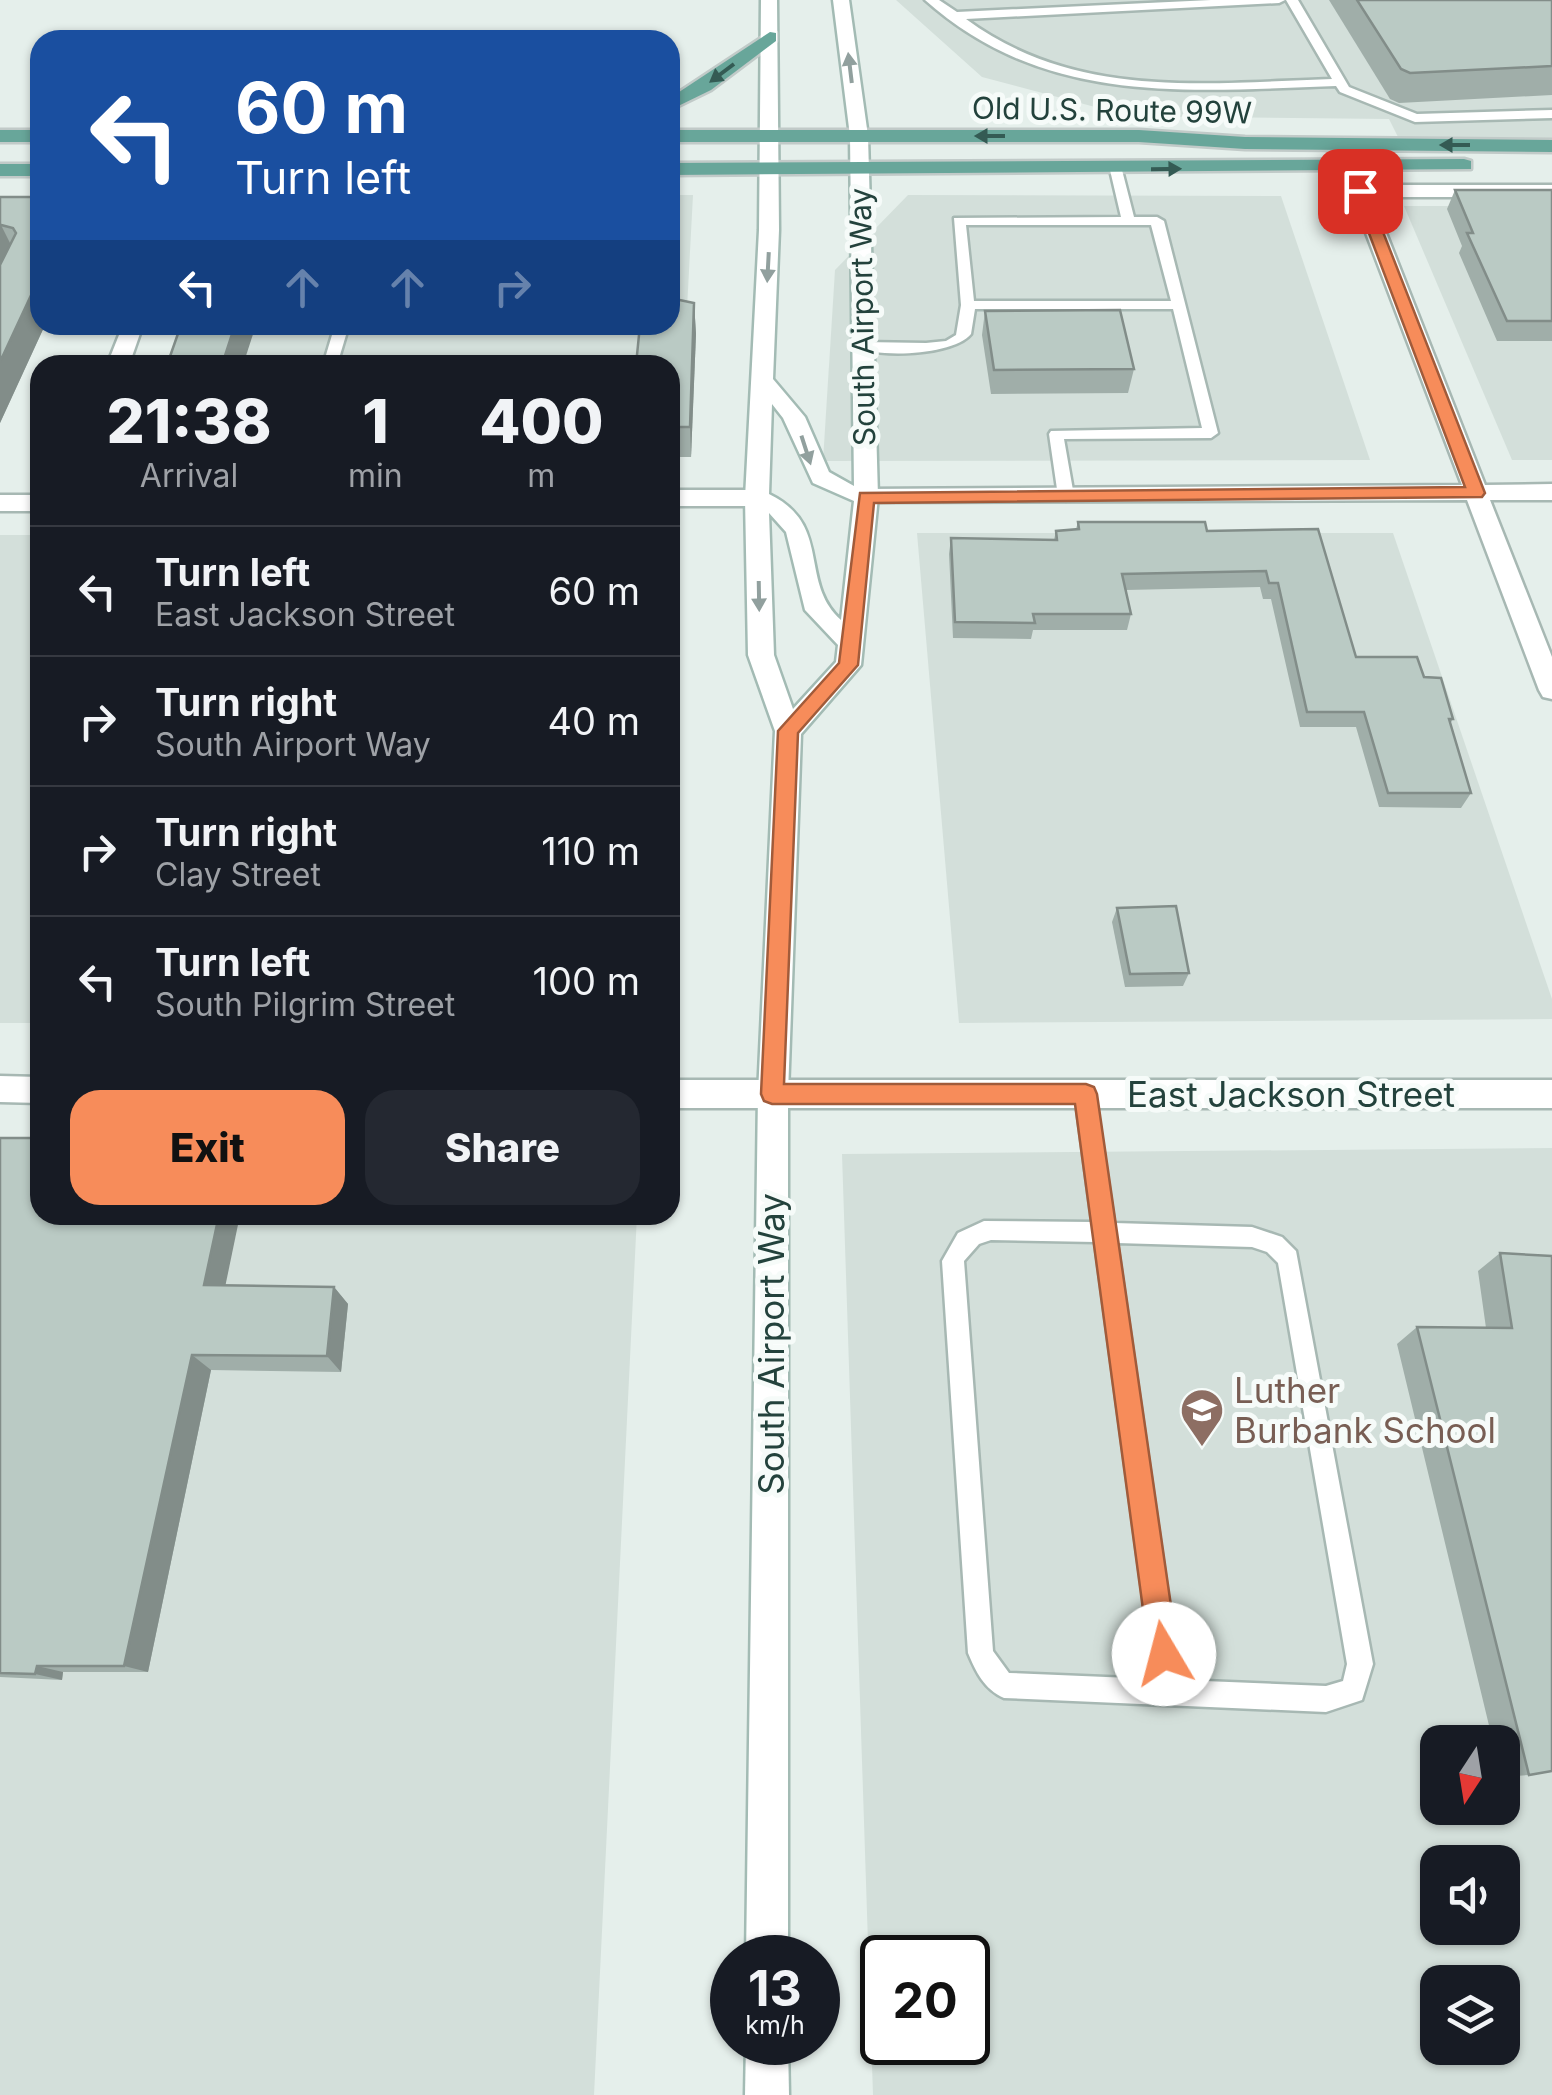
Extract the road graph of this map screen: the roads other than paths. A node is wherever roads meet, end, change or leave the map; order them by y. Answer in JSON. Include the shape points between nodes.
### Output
{"nodes":[{"id":1,"x":769,"y":0,"type":"edge"},
{"id":2,"x":841,"y":0,"type":"edge"},
{"id":3,"x":931,"y":0,"type":"edge"},
{"id":4,"x":1280,"y":0,"type":"edge"},
{"id":5,"x":1292,"y":0,"type":"edge"},
{"id":6,"x":1106,"y":4,"type":"edge"},
{"id":7,"x":955,"y":16,"type":"junction"},
{"id":8,"x":770,"y":37,"type":"junction"},
{"id":9,"x":1340,"y":82,"type":"junction"},
{"id":10,"x":680,"y":100,"type":"edge"},
{"id":11,"x":1552,"y":114,"type":"edge"},
{"id":12,"x":0,"y":136,"type":"edge"},
{"id":13,"x":30,"y":136,"type":"edge"},
{"id":14,"x":680,"y":136,"type":"edge"},
{"id":15,"x":772,"y":136,"type":"junction"},
{"id":16,"x":859,"y":136,"type":"junction"},
{"id":17,"x":1552,"y":146,"type":"edge"},
{"id":18,"x":1552,"y":164,"type":"edge"},
{"id":19,"x":680,"y":169,"type":"edge"},
{"id":20,"x":0,"y":170,"type":"edge"},
{"id":21,"x":30,"y":170,"type":"edge"},
{"id":22,"x":771,"y":170,"type":"junction"},
{"id":23,"x":858,"y":170,"type":"junction"},
{"id":24,"x":1116,"y":170,"type":"junction"},
{"id":25,"x":1552,"y":190,"type":"edge"},
{"id":26,"x":1028,"y":221,"type":"junction"},
{"id":27,"x":1091,"y":221,"type":"junction"},
{"id":28,"x":1128,"y":221,"type":"junction"},
{"id":29,"x":1031,"y":237,"type":"dead end"},
{"id":30,"x":1094,"y":237,"type":"dead end"},
{"id":31,"x":968,"y":305,"type":"junction"},
{"id":32,"x":1179,"y":305,"type":"junction"},
{"id":33,"x":862,"y":346,"type":"junction"},
{"id":34,"x":762,"y":382,"type":"junction"},
{"id":35,"x":1552,"y":492,"type":"edge"},
{"id":36,"x":1476,"y":493,"type":"junction"},
{"id":37,"x":1066,"y":496,"type":"junction"},
{"id":38,"x":680,"y":498,"type":"edge"},
{"id":39,"x":757,"y":498,"type":"junction"},
{"id":40,"x":866,"y":498,"type":"junction"},
{"id":41,"x":0,"y":502,"type":"edge"},
{"id":42,"x":30,"y":502,"type":"edge"},
{"id":43,"x":851,"y":644,"type":"junction"},
{"id":44,"x":1552,"y":690,"type":"edge"},
{"id":45,"x":788,"y":731,"type":"junction"},
{"id":46,"x":0,"y":1090,"type":"edge"},
{"id":47,"x":30,"y":1090,"type":"edge"},
{"id":48,"x":680,"y":1094,"type":"edge"},
{"id":49,"x":772,"y":1094,"type":"junction"},
{"id":50,"x":1086,"y":1094,"type":"junction"},
{"id":51,"x":1552,"y":1094,"type":"edge"},
{"id":52,"x":1102,"y":1230,"type":"junction"},
{"id":53,"x":1169,"y":1693,"type":"junction"},
{"id":54,"x":768,"y":1935,"type":"edge"},
{"id":55,"x":767,"y":2065,"type":"edge"},
{"id":56,"x":766,"y":2095,"type":"edge"}],
"edges":[{"from":1,"to":8,"type":"main road","name":"South Airport Way"},
{"from":16,"to":2,"type":"main road","name":"South Airport Way","one_way":true},
{"from":3,"to":7,"type":"lane"},
{"from":4,"to":6,"type":"lane"},
{"from":5,"to":9,"type":"lane"},
{"from":6,"to":7,"type":"lane"},
{"from":7,"to":9,"type":"lane","via":[[1016,54],[1130,85]]},
{"from":8,"to":10,"type":"main road","one_way":true},
{"from":8,"to":15,"type":"main road","name":"South Airport Way"},
{"from":9,"to":11,"type":"lane","via":[[1415,118]]},
{"from":12,"to":13,"type":"main road"},
{"from":14,"to":15,"type":"main road","name":"Old U.S. Route 99W"},
{"from":15,"to":16,"type":"main road","name":"Old U.S. Route 99W"},
{"from":15,"to":22,"type":"main road","name":"South Airport Way"},
{"from":17,"to":16,"type":"main road","name":"Old U.S. Route 99W","one_way":true},
{"from":16,"to":23,"type":"main road","name":"South Airport Way"},
{"from":24,"to":18,"type":"main road","one_way":true},
{"from":19,"to":22,"type":"main road"},
{"from":20,"to":21,"type":"main road"},
{"from":22,"to":23,"type":"main road"},
{"from":22,"to":34,"type":"main road","name":"South Airport Way","one_way":true},
{"from":23,"to":24,"type":"main road"},
{"from":23,"to":33,"type":"main road","name":"South Airport Way"},
{"from":24,"to":28,"type":"lane"},
{"from":25,"to":36,"type":"main road","via":[[1360,191]]},
{"from":26,"to":27,"type":"lane"},
{"from":26,"to":29,"type":"lane"},
{"from":26,"to":31,"type":"lane","via":[[959,221]]},
{"from":27,"to":28,"type":"lane"},
{"from":27,"to":30,"type":"lane"},
{"from":28,"to":32,"type":"lane","via":[[1157,220]]},
{"from":31,"to":32,"type":"lane","via":[[1043,298]]},
{"from":31,"to":33,"type":"lane","via":[[959,341]]},
{"from":32,"to":37,"type":"lane","via":[[1212,433],[1056,434]]},
{"from":33,"to":40,"type":"main road","name":"South Airport Way"},
{"from":34,"to":39,"type":"main road","name":"South Airport Way"},
{"from":34,"to":40,"type":"main road","one_way":true,"via":[[793,416],[811,466],[834,490]]},
{"from":35,"to":36,"type":"main road"},
{"from":36,"to":37,"type":"main road"},
{"from":36,"to":44,"type":"main road"},
{"from":37,"to":40,"type":"main road"},
{"from":38,"to":39,"type":"main road"},
{"from":39,"to":43,"type":"main road","via":[[788,516],[802,539],[817,610]]},
{"from":39,"to":45,"type":"main road","name":"South Airport Way","one_way":true,"via":[[761,656]]},
{"from":40,"to":43,"type":"main road","name":"South Airport Way"},
{"from":41,"to":42,"type":"main road"},
{"from":43,"to":45,"type":"main road","name":"South Airport Way","via":[[848,665]]},
{"from":45,"to":49,"type":"main road","name":"South Airport Way"},
{"from":46,"to":47,"type":"main road"},
{"from":48,"to":49,"type":"main road","name":"East Jackson Street"},
{"from":49,"to":50,"type":"main road","name":"East Jackson Street"},
{"from":49,"to":54,"type":"main road","name":"South Airport Way"},
{"from":50,"to":51,"type":"main road","name":"East Jackson Street"},
{"from":50,"to":52,"type":"lane"},
{"from":52,"to":53,"type":"lane"},
{"from":52,"to":53,"type":"lane","via":[[978,1231],[961,1242],[954,1260],[982,1653],[1004,1685]]},
{"from":52,"to":53,"type":"lane","via":[[1252,1238],[1274,1244],[1288,1258],[1360,1664],[1353,1691],[1326,1699]]},
{"from":55,"to":56,"type":"main road"}]}
